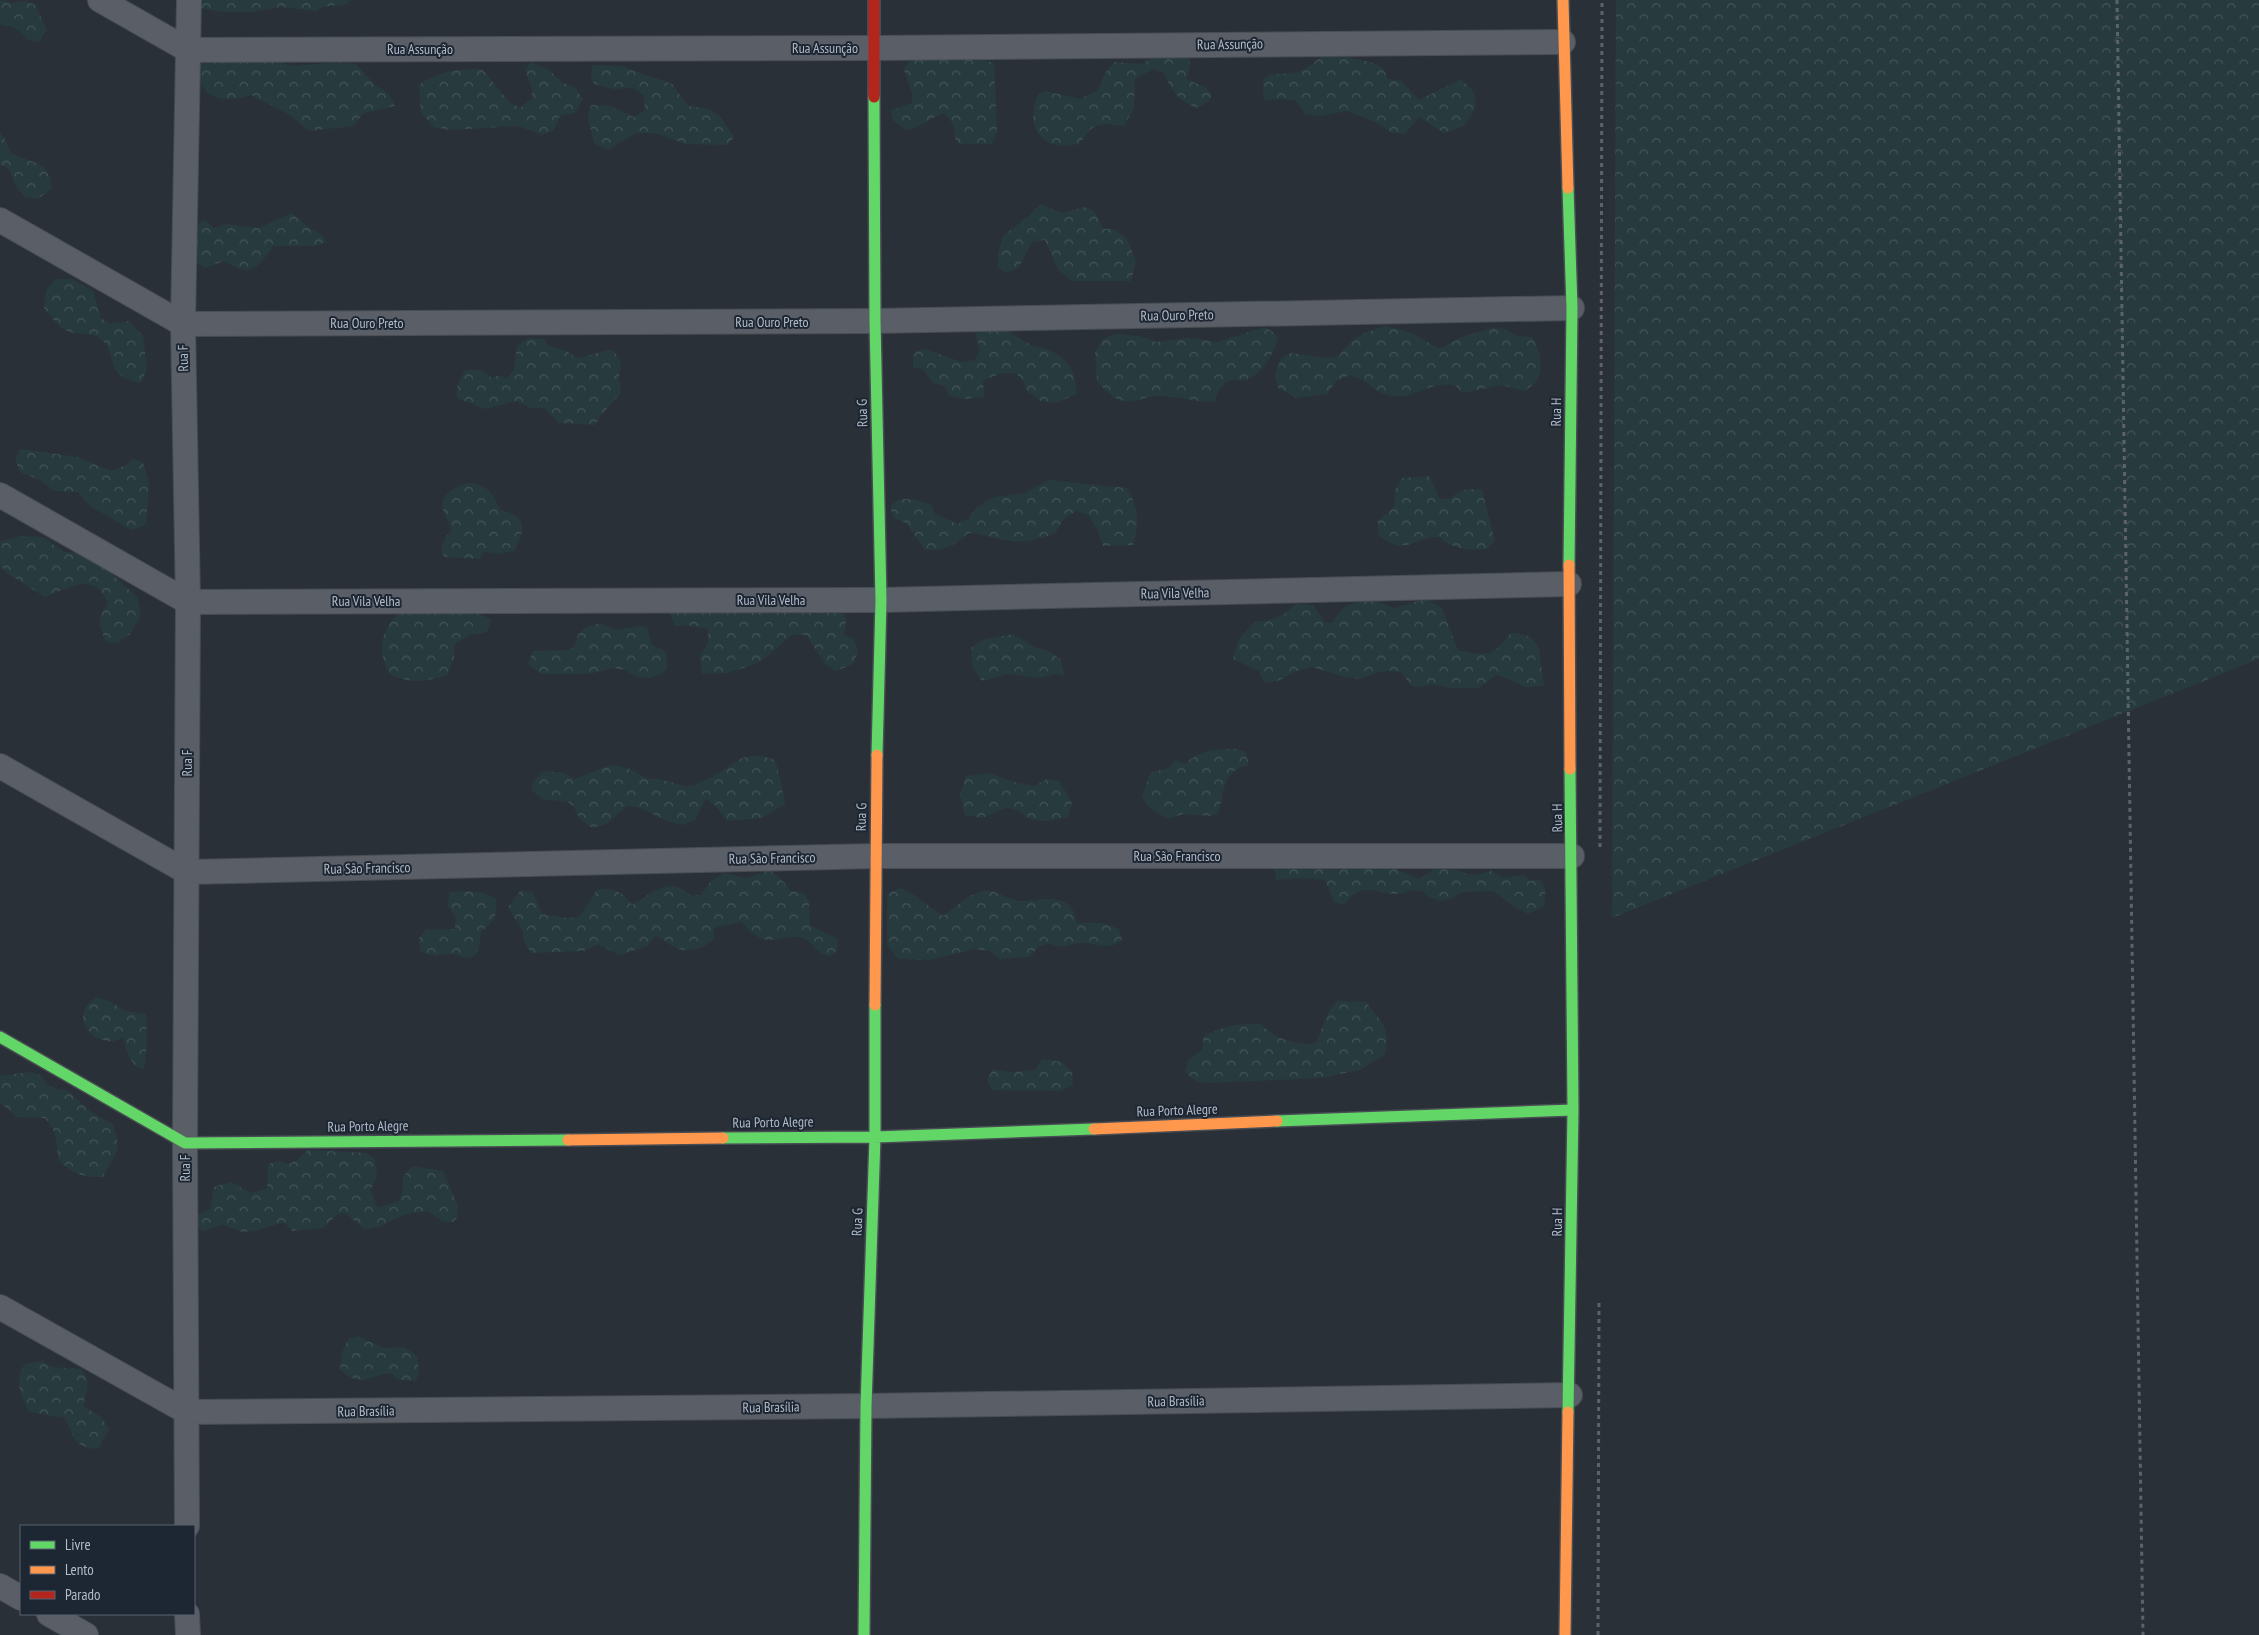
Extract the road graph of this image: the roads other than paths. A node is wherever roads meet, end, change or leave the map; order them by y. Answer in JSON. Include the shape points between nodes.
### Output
{"nodes":[{"id":1,"x":100,"y":0,"type":"edge"},
{"id":2,"x":188,"y":0,"type":"edge"},
{"id":3,"x":874,"y":0,"type":"edge"},
{"id":4,"x":1563,"y":0,"type":"edge"},
{"id":5,"x":1563,"y":42,"type":"junction"},
{"id":6,"x":875,"y":48,"type":"junction"},
{"id":7,"x":188,"y":50,"type":"junction"},
{"id":8,"x":0,"y":220,"type":"edge"},
{"id":9,"x":1572,"y":308,"type":"junction"},
{"id":10,"x":876,"y":321,"type":"junction"},
{"id":11,"x":183,"y":324,"type":"junction"},
{"id":12,"x":0,"y":495,"type":"edge"},
{"id":13,"x":1569,"y":584,"type":"junction"},
{"id":14,"x":881,"y":600,"type":"junction"},
{"id":15,"x":188,"y":602,"type":"junction"},
{"id":16,"x":0,"y":766,"type":"edge"},
{"id":17,"x":876,"y":856,"type":"junction"},
{"id":18,"x":1572,"y":856,"type":"junction"},
{"id":19,"x":187,"y":872,"type":"junction"},
{"id":20,"x":0,"y":1036,"type":"edge"},
{"id":21,"x":1573,"y":1110,"type":"junction"},
{"id":22,"x":875,"y":1136,"type":"junction"},
{"id":23,"x":185,"y":1143,"type":"junction"},
{"id":24,"x":0,"y":1307,"type":"edge"},
{"id":25,"x":1570,"y":1395,"type":"junction"},
{"id":26,"x":866,"y":1406,"type":"junction"},
{"id":27,"x":187,"y":1412,"type":"junction"},
{"id":28,"x":187,"y":1525,"type":"edge"},
{"id":29,"x":0,"y":1586,"type":"edge"},
{"id":30,"x":20,"y":1597,"type":"edge"},
{"id":31,"x":51,"y":1615,"type":"edge"},
{"id":32,"x":188,"y":1615,"type":"edge"},
{"id":33,"x":86,"y":1635,"type":"edge"},
{"id":34,"x":188,"y":1635,"type":"edge"},
{"id":35,"x":864,"y":1635,"type":"edge"},
{"id":36,"x":1565,"y":1635,"type":"edge"}],
"edges":[{"from":1,"to":7,"type":"street","name":"Rua Assunção"},
{"from":2,"to":7,"type":"street","name":"Rua F"},
{"from":3,"to":6,"type":"street","name":"Rua G"},
{"from":4,"to":5,"type":"street","name":"Rua H"},
{"from":5,"to":6,"type":"street","name":"Rua Assunção"},
{"from":5,"to":9,"type":"street","name":"Rua H"},
{"from":6,"to":7,"type":"street","name":"Rua Assunção"},
{"from":6,"to":10,"type":"street","name":"Rua G"},
{"from":7,"to":11,"type":"street","name":"Rua F"},
{"from":8,"to":11,"type":"street","name":"Rua Ouro Preto"},
{"from":9,"to":10,"type":"street","name":"Rua Ouro Preto"},
{"from":9,"to":13,"type":"street","name":"Rua H"},
{"from":10,"to":11,"type":"street","name":"Rua Ouro Preto"},
{"from":10,"to":14,"type":"street","name":"Rua G"},
{"from":11,"to":15,"type":"street","name":"Rua F"},
{"from":12,"to":15,"type":"street","name":"Rua Vila Velha"},
{"from":13,"to":14,"type":"street","name":"Rua Vila Velha"},
{"from":13,"to":18,"type":"street","name":"Rua H"},
{"from":14,"to":15,"type":"street","name":"Rua Vila Velha"},
{"from":14,"to":17,"type":"street","name":"Rua G"},
{"from":15,"to":19,"type":"street","name":"Rua F"},
{"from":16,"to":19,"type":"street"},
{"from":17,"to":18,"type":"street","name":"Rua São Francisco"},
{"from":17,"to":19,"type":"street","name":"Rua São Francisco"},
{"from":17,"to":22,"type":"street","name":"Rua G"},
{"from":18,"to":21,"type":"street","name":"Rua H"},
{"from":19,"to":23,"type":"street","name":"Rua F"},
{"from":20,"to":23,"type":"street"},
{"from":21,"to":22,"type":"street","name":"Rua Porto Alegre"},
{"from":21,"to":25,"type":"street","name":"Rua H"},
{"from":22,"to":23,"type":"street","name":"Rua Porto Alegre"},
{"from":22,"to":26,"type":"street","name":"Rua G"},
{"from":23,"to":27,"type":"street","name":"Rua F"},
{"from":24,"to":27,"type":"street","name":"Rua Brasília"},
{"from":25,"to":26,"type":"street","name":"Rua Brasília"},
{"from":25,"to":36,"type":"street","name":"Rua H"},
{"from":26,"to":27,"type":"street","name":"Rua Brasília"},
{"from":26,"to":35,"type":"street","name":"Rua G"},
{"from":27,"to":28,"type":"street","name":"Rua F"},
{"from":29,"to":30,"type":"street"},
{"from":31,"to":33,"type":"street"},
{"from":32,"to":34,"type":"street"}]}
